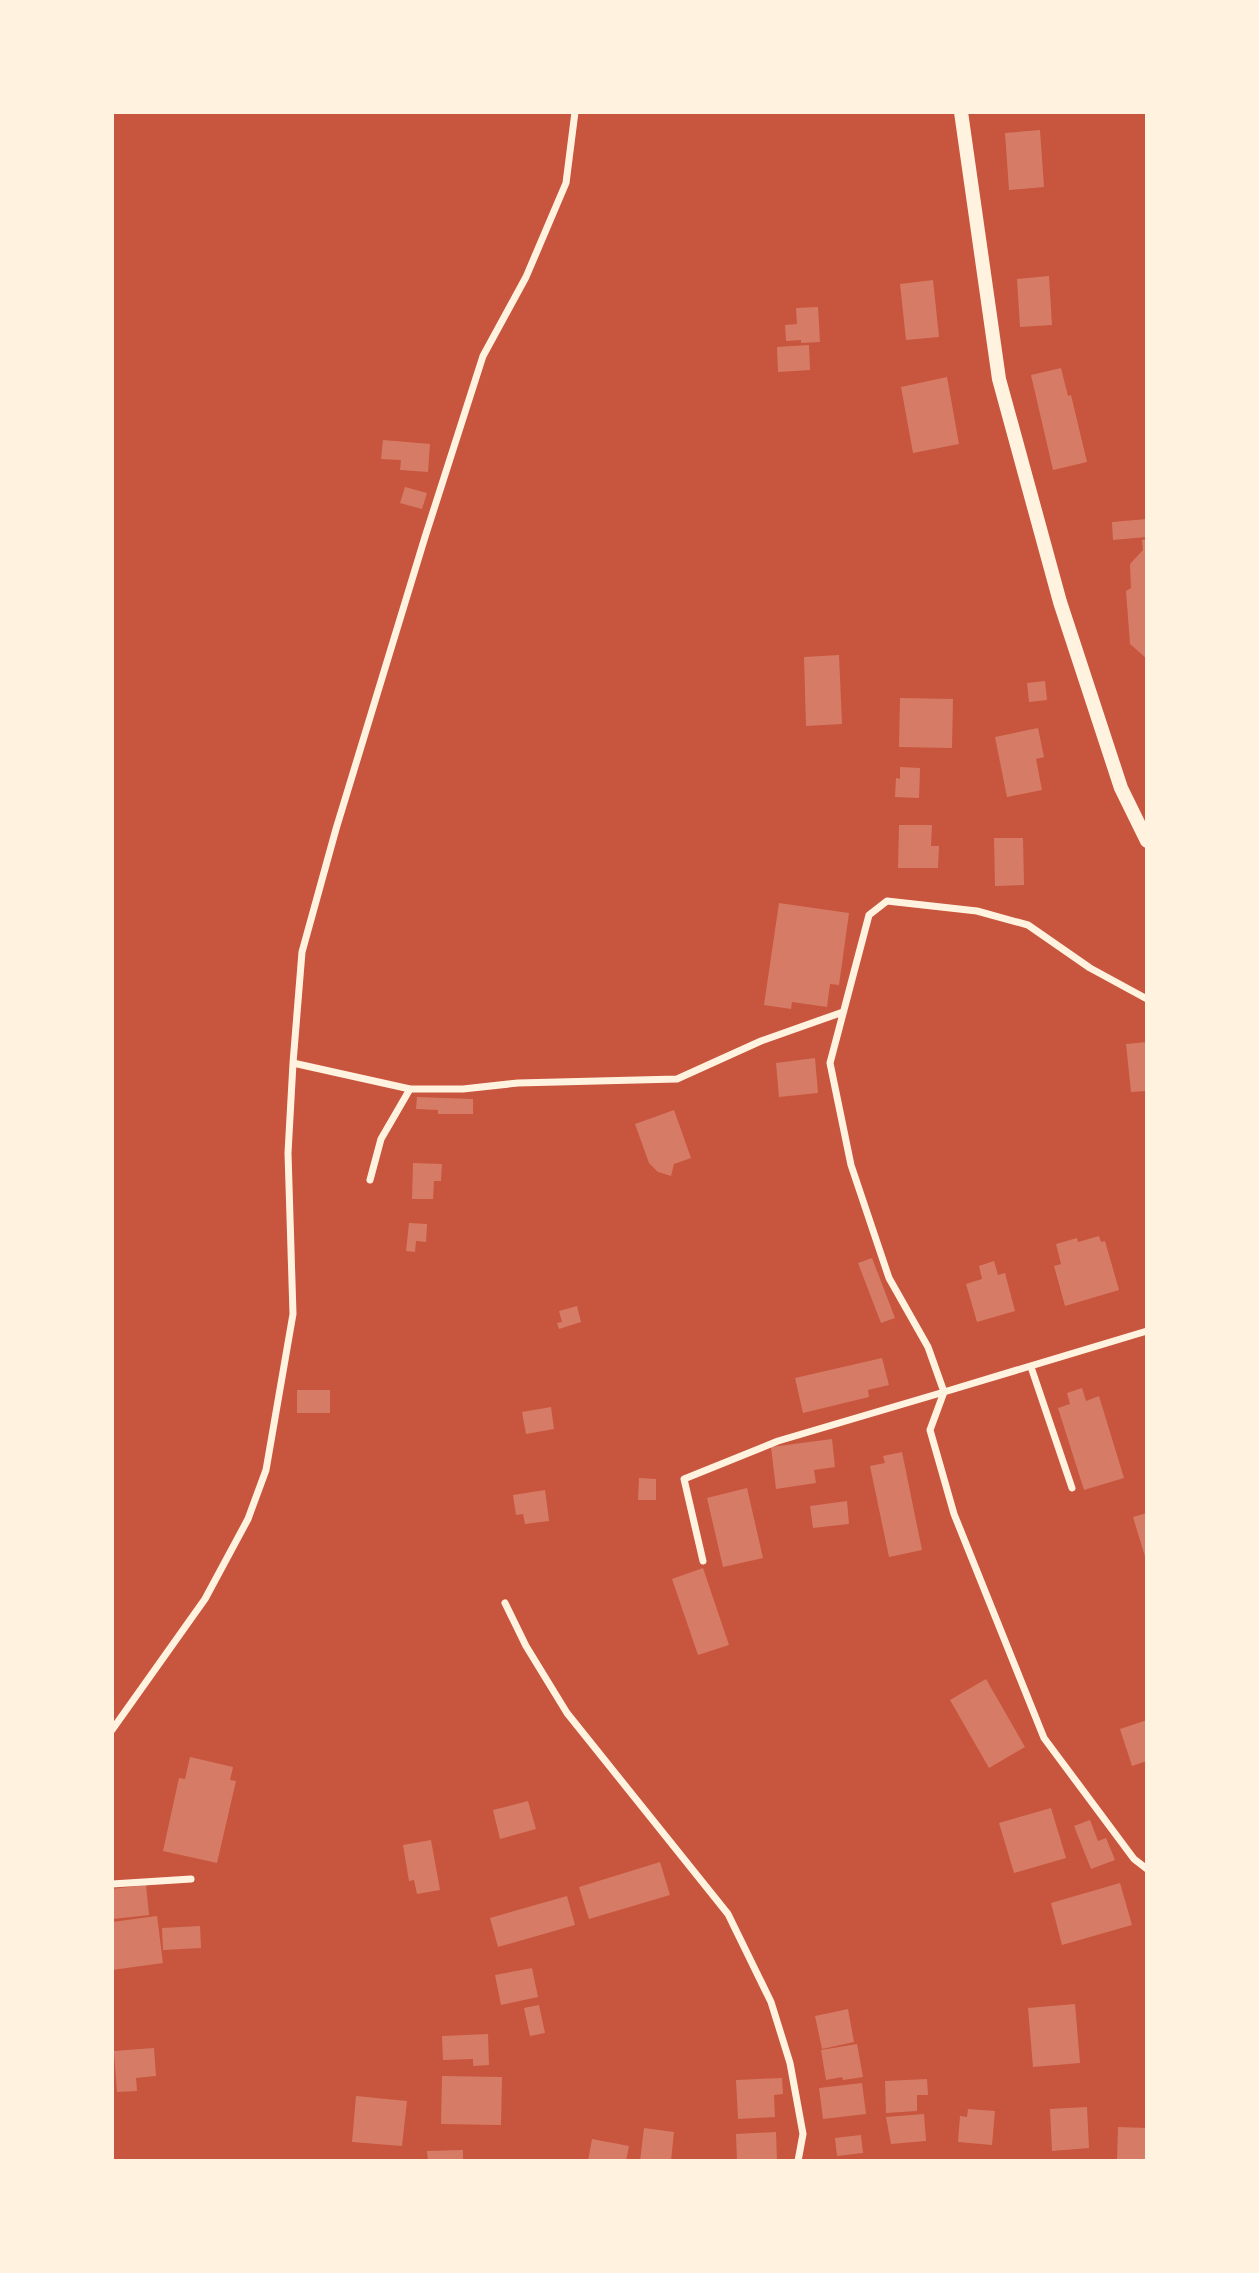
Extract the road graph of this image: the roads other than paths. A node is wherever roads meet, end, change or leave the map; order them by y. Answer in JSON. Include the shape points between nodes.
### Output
{"nodes":[{"id":1,"x":575,"y":112,"type":"edge"},
{"id":2,"x":961,"y":112,"type":"edge"},
{"id":3,"x":1147,"y":841,"type":"edge"},
{"id":4,"x":1147,"y":999,"type":"edge"},
{"id":5,"x":843,"y":1012,"type":"junction"},
{"id":6,"x":293,"y":1063,"type":"junction"},
{"id":7,"x":410,"y":1089,"type":"junction"},
{"id":8,"x":370,"y":1180,"type":"dead end"},
{"id":9,"x":1147,"y":1331,"type":"edge"},
{"id":10,"x":1031,"y":1367,"type":"junction"},
{"id":11,"x":944,"y":1392,"type":"junction"},
{"id":12,"x":1072,"y":1488,"type":"dead end"},
{"id":13,"x":703,"y":1561,"type":"dead end"},
{"id":14,"x":505,"y":1603,"type":"dead end"},
{"id":15,"x":112,"y":1730,"type":"edge"},
{"id":16,"x":1147,"y":1869,"type":"edge"},
{"id":17,"x":191,"y":1879,"type":"dead end"},
{"id":18,"x":112,"y":1884,"type":"edge"},
{"id":19,"x":798,"y":2161,"type":"edge"}],
"edges":[{"from":1,"to":6,"type":"street","via":[[566,183],[526,277],[483,356],[336,829],[302,952]]},
{"from":2,"to":3,"type":"main road","via":[[999,379],[1060,602],[1121,788]]},
{"from":4,"to":5,"type":"street","via":[[1090,968],[1028,925],[977,911],[887,901],[869,915]]},
{"from":5,"to":7,"type":"street","via":[[761,1041],[677,1079]]},
{"from":5,"to":11,"type":"street","via":[[830,1063],[851,1165],[889,1278],[928,1347]]},
{"from":6,"to":7,"type":"street"},
{"from":6,"to":15,"type":"street","via":[[288,1153],[293,1314],[266,1470],[248,1519],[205,1599]]},
{"from":7,"to":8,"type":"street","via":[[381,1139]]},
{"from":9,"to":10,"type":"street"},
{"from":10,"to":11,"type":"street"},
{"from":10,"to":12,"type":"street"},
{"from":11,"to":13,"type":"street","via":[[779,1441],[684,1479]]},
{"from":11,"to":16,"type":"street","via":[[930,1430],[954,1514],[1044,1738],[1134,1859]]},
{"from":14,"to":19,"type":"street","via":[[567,1713],[728,1914],[771,2002],[790,2063],[803,2134]]},
{"from":17,"to":18,"type":"street"}]}
